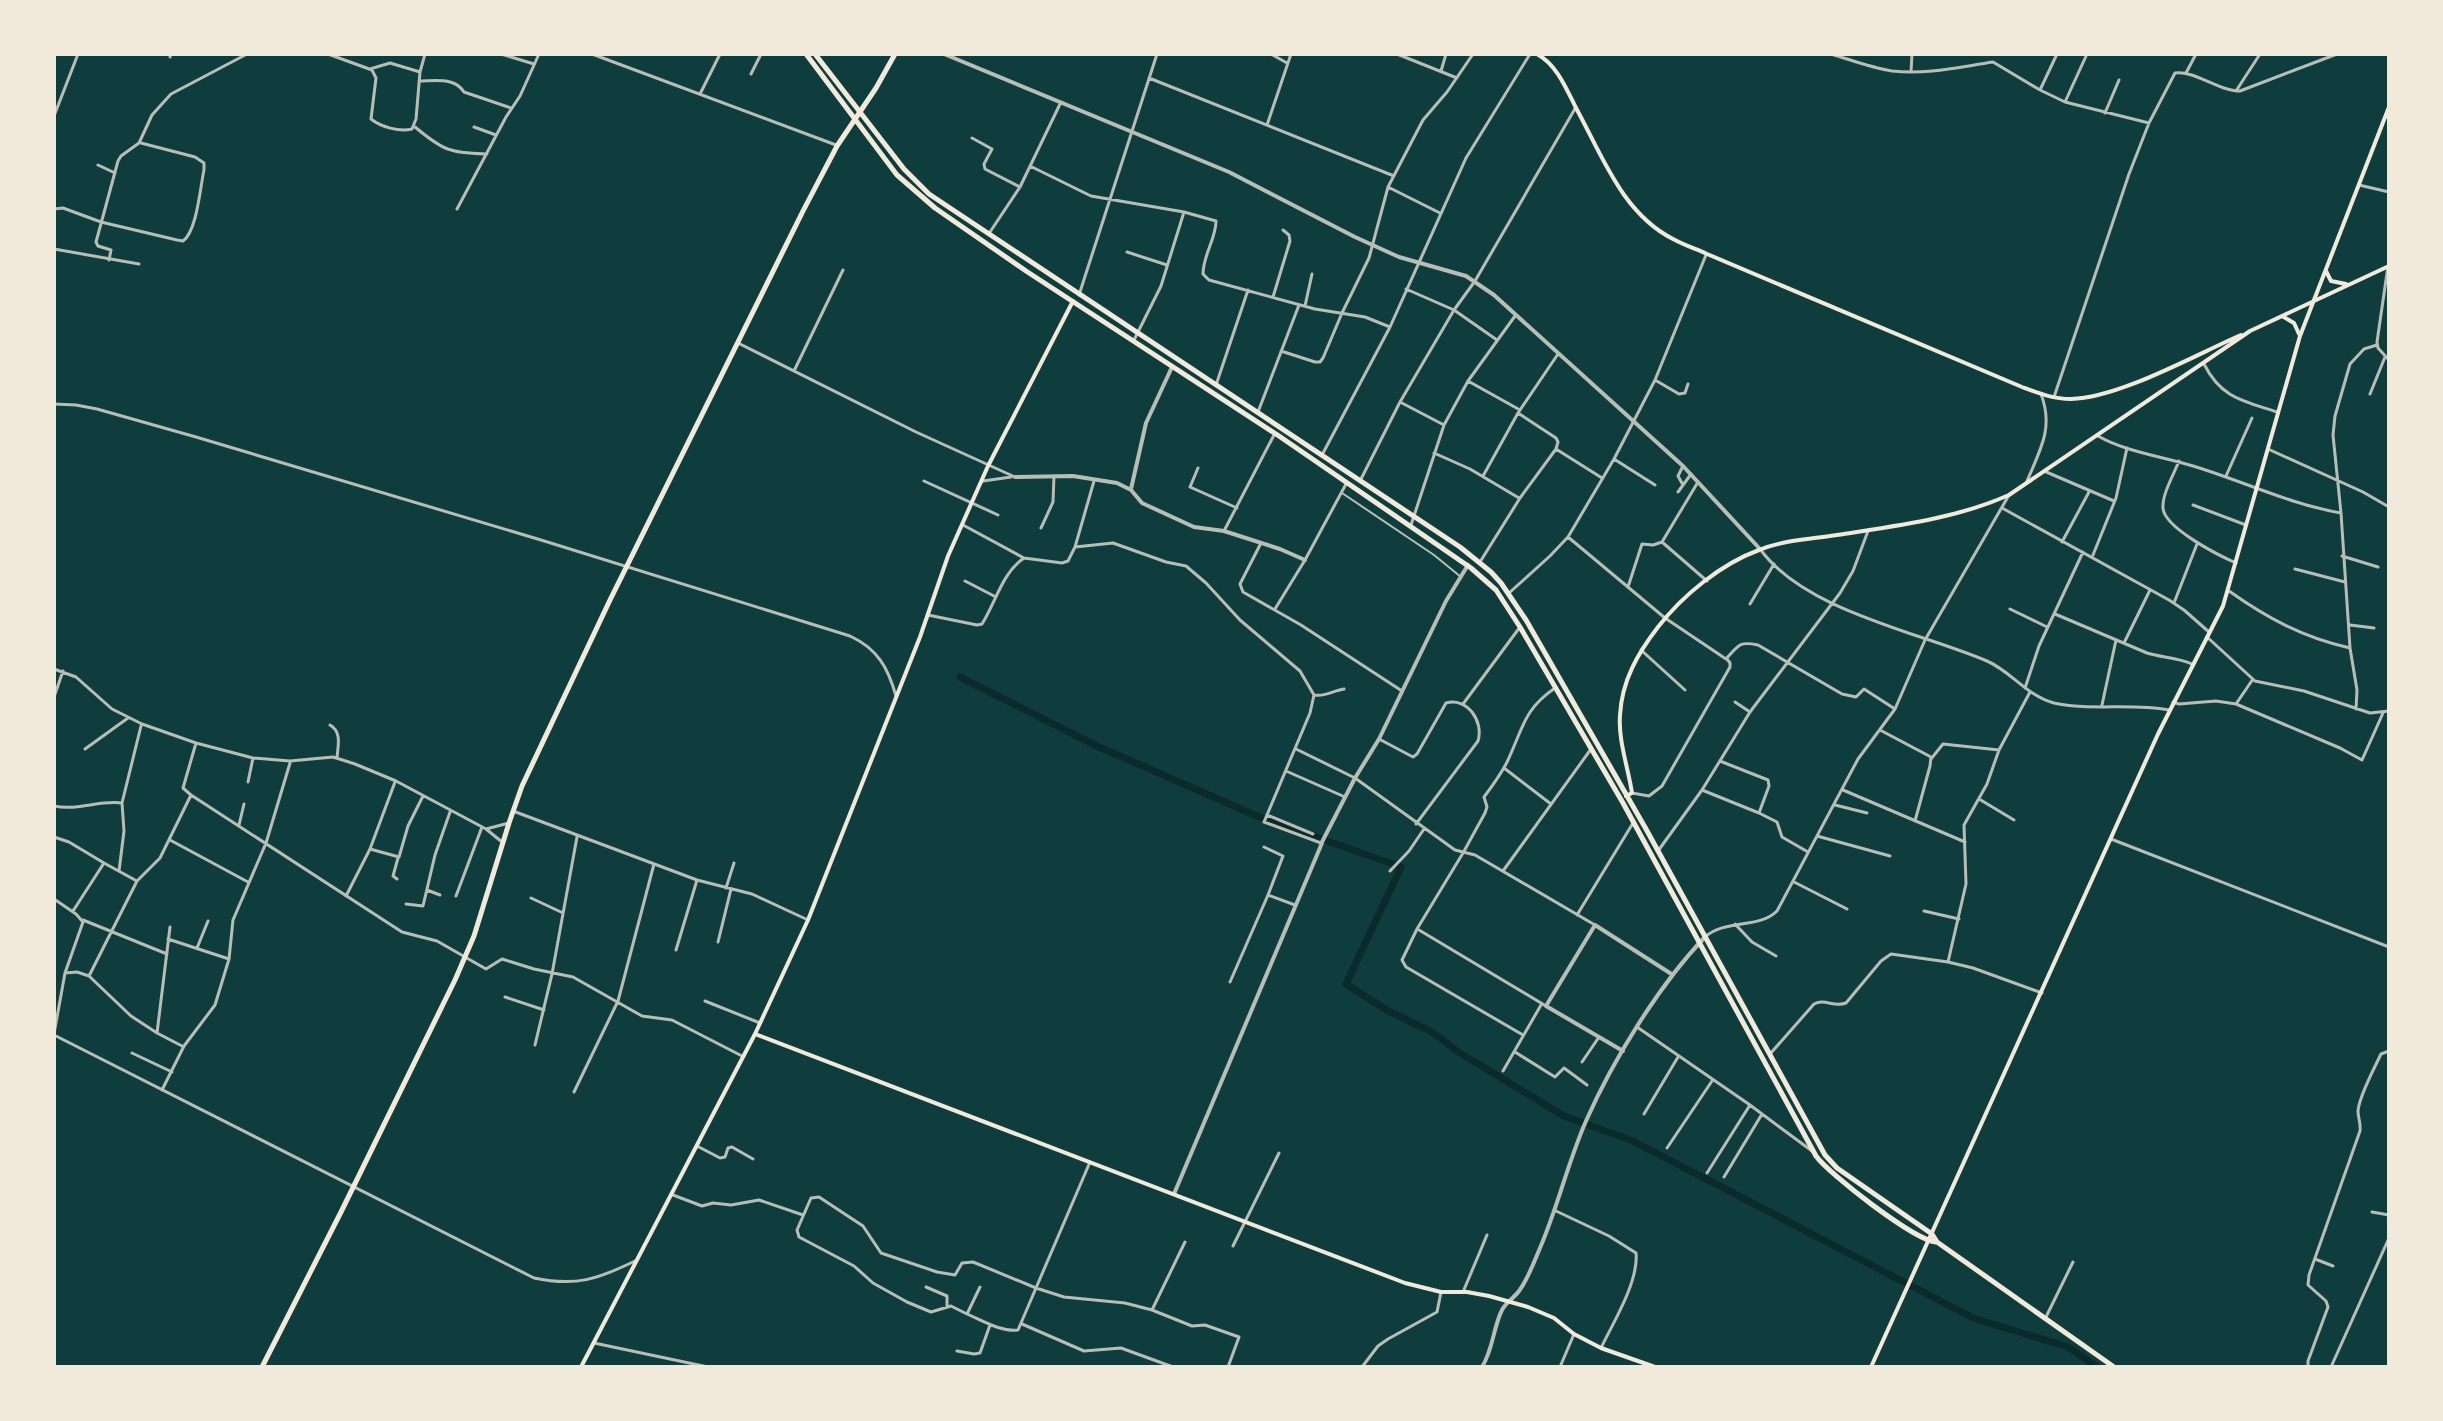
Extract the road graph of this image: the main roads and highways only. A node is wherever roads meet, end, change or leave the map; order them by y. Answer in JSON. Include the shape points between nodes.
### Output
{"nodes":[{"id":1,"x":806,"y":54,"type":"edge"},
{"id":2,"x":815,"y":54,"type":"edge"},
{"id":3,"x":895,"y":54,"type":"edge"},
{"id":4,"x":1537,"y":54,"type":"edge"},
{"id":5,"x":2389,"y":107,"type":"edge"},
{"id":6,"x":860,"y":111,"type":"junction"},
{"id":7,"x":855,"y":118,"type":"junction"},
{"id":8,"x":2327,"y":265,"type":"junction"},
{"id":9,"x":2388,"y":266,"type":"edge"},
{"id":10,"x":2347,"y":284,"type":"junction"},
{"id":11,"x":2312,"y":300,"type":"junction"},
{"id":12,"x":1073,"y":301,"type":"junction"},
{"id":13,"x":2282,"y":316,"type":"junction"},
{"id":14,"x":2250,"y":331,"type":"junction"},
{"id":15,"x":2300,"y":336,"type":"junction"},
{"id":16,"x":1135,"y":337,"type":"junction"},
{"id":17,"x":1289,"y":433,"type":"junction"},
{"id":18,"x":1284,"y":440,"type":"junction"},
{"id":19,"x":1548,"y":658,"type":"junction"},
{"id":20,"x":1540,"y":662,"type":"junction"},
{"id":21,"x":1629,"y":795,"type":"junction"},
{"id":22,"x":755,"y":1034,"type":"junction"},
{"id":23,"x":1933,"y":1239,"type":"junction"},
{"id":24,"x":262,"y":1367,"type":"edge"},
{"id":25,"x":581,"y":1367,"type":"edge"},
{"id":26,"x":1655,"y":1367,"type":"edge"},
{"id":27,"x":1871,"y":1367,"type":"edge"},
{"id":28,"x":2114,"y":1367,"type":"edge"}],
"edges":[{"from":1,"to":7,"type":"main road"},
{"from":2,"to":6,"type":"main road"},
{"from":3,"to":6,"type":"main road"},
{"from":4,"to":14,"type":"main road","via":[[1556,71],[1611,175],[1635,208],[1672,239],[2041,394],[2102,395]]},
{"from":5,"to":8,"type":"main road"},
{"from":6,"to":7,"type":"main road"},
{"from":6,"to":16,"type":"main road","via":[[919,185]]},
{"from":7,"to":12,"type":"main road","via":[[909,187]]},
{"from":7,"to":24,"type":"main road","via":[[737,343],[567,690],[513,811],[466,955]]},
{"from":8,"to":10,"type":"main road","via":[[2331,281]]},
{"from":8,"to":11,"type":"main road"},
{"from":9,"to":10,"type":"main road"},
{"from":10,"to":11,"type":"main road"},
{"from":11,"to":13,"type":"main road"},
{"from":11,"to":15,"type":"main road"},
{"from":12,"to":16,"type":"main road"},
{"from":12,"to":22,"type":"main road","via":[[981,481],[808,920]]},
{"from":13,"to":14,"type":"main road"},
{"from":13,"to":15,"type":"main road","via":[[2294,323]]},
{"from":14,"to":21,"type":"main road","via":[[2009,495],[1942,517],[1760,549],[1707,581],[1665,618],[1627,679],[1620,728]]},
{"from":15,"to":23,"type":"main road","via":[[2229,591],[2169,710]]},
{"from":16,"to":17,"type":"main road"},
{"from":16,"to":18,"type":"main road"},
{"from":17,"to":18,"type":"main road"},
{"from":17,"to":19,"type":"main road","via":[[1479,562],[1509,593]]},
{"from":18,"to":20,"type":"main road","via":[[1468,565],[1496,590]]},
{"from":19,"to":20,"type":"main road"},
{"from":19,"to":21,"type":"main road"},
{"from":20,"to":23,"type":"main road","via":[[1812,1151],[1841,1181],[1907,1228]]},
{"from":21,"to":23,"type":"main road","via":[[1830,1162]]},
{"from":22,"to":25,"type":"main road"},
{"from":22,"to":26,"type":"main road","via":[[1405,1283],[1509,1302],[1554,1318],[1601,1348]]},
{"from":23,"to":27,"type":"main road"},
{"from":23,"to":28,"type":"main road"}]}
